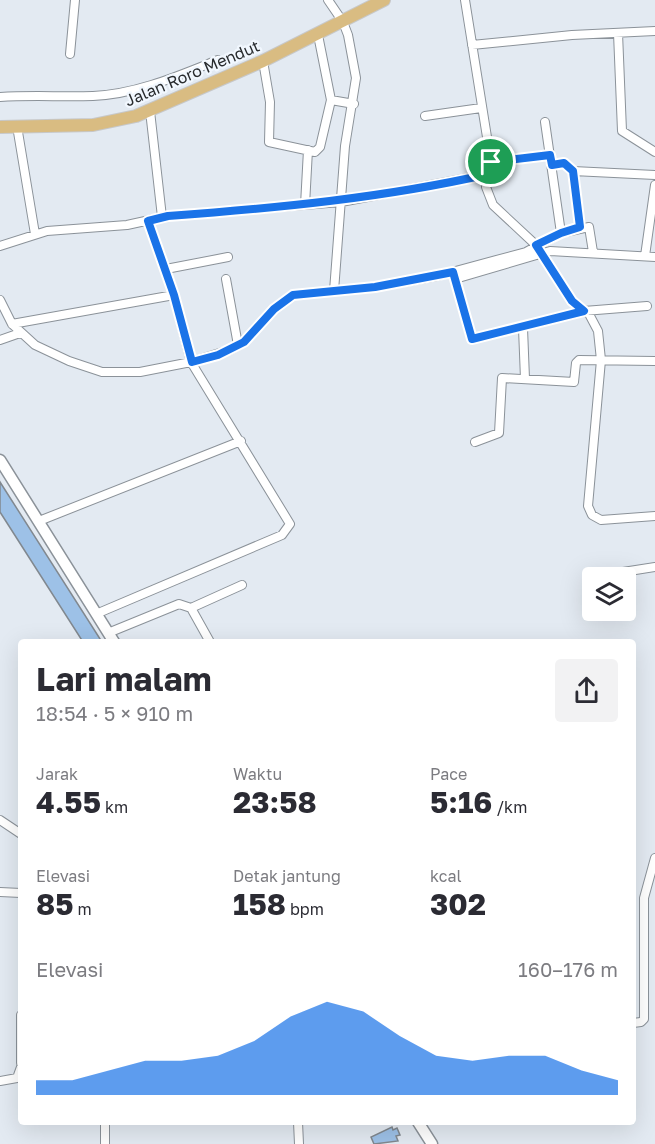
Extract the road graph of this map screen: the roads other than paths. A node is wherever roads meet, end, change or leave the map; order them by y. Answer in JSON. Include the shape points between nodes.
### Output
{"nodes":[{"id":1,"x":75,"y":0,"type":"edge"},
{"id":2,"x":384,"y":0,"type":"edge"},
{"id":3,"x":465,"y":0,"type":"edge"},
{"id":4,"x":330,"y":2,"type":"edge"},
{"id":5,"x":340,"y":17,"type":"junction"},
{"id":6,"x":655,"y":32,"type":"edge"},
{"id":7,"x":618,"y":33,"type":"junction"},
{"id":8,"x":318,"y":35,"type":"junction"},
{"id":9,"x":472,"y":45,"type":"junction"},
{"id":10,"x":70,"y":54,"type":"dead end"},
{"id":11,"x":218,"y":60,"type":"dead end"},
{"id":12,"x":263,"y":61,"type":"junction"},
{"id":13,"x":0,"y":97,"type":"edge"},
{"id":14,"x":331,"y":100,"type":"junction"},
{"id":15,"x":354,"y":104,"type":"junction"},
{"id":16,"x":481,"y":108,"type":"junction"},
{"id":17,"x":150,"y":111,"type":"junction"},
{"id":18,"x":425,"y":116,"type":"dead end"},
{"id":19,"x":545,"y":122,"type":"dead end"},
{"id":20,"x":17,"y":126,"type":"junction"},
{"id":21,"x":0,"y":127,"type":"edge"},
{"id":22,"x":308,"y":150,"type":"junction"},
{"id":23,"x":655,"y":152,"type":"edge"},
{"id":24,"x":550,"y":155,"type":"junction"},
{"id":25,"x":491,"y":162,"type":"junction"},
{"id":26,"x":552,"y":165,"type":"junction"},
{"id":27,"x":573,"y":171,"type":"junction"},
{"id":28,"x":489,"y":174,"type":"junction"},
{"id":29,"x":655,"y":176,"type":"edge"},
{"id":30,"x":655,"y":185,"type":"edge"},
{"id":31,"x":341,"y":202,"type":"junction"},
{"id":32,"x":304,"y":205,"type":"junction"},
{"id":33,"x":162,"y":217,"type":"junction"},
{"id":34,"x":148,"y":221,"type":"junction"},
{"id":35,"x":580,"y":227,"type":"junction"},
{"id":36,"x":561,"y":233,"type":"junction"},
{"id":37,"x":35,"y":234,"type":"junction"},
{"id":38,"x":0,"y":246,"type":"edge"},
{"id":39,"x":539,"y":249,"type":"junction"},
{"id":40,"x":593,"y":252,"type":"junction"},
{"id":41,"x":645,"y":256,"type":"junction"},
{"id":42,"x":655,"y":256,"type":"edge"},
{"id":43,"x":228,"y":257,"type":"dead end"},
{"id":44,"x":166,"y":269,"type":"junction"},
{"id":45,"x":454,"y":276,"type":"junction"},
{"id":46,"x":226,"y":279,"type":"dead end"},
{"id":47,"x":334,"y":291,"type":"junction"},
{"id":48,"x":174,"y":295,"type":"junction"},
{"id":49,"x":0,"y":300,"type":"edge"},
{"id":50,"x":647,"y":306,"type":"dead end"},
{"id":51,"x":584,"y":311,"type":"junction"},
{"id":52,"x":12,"y":324,"type":"junction"},
{"id":53,"x":523,"y":328,"type":"junction"},
{"id":54,"x":20,"y":333,"type":"junction"},
{"id":55,"x":0,"y":340,"type":"edge"},
{"id":56,"x":238,"y":345,"type":"junction"},
{"id":57,"x":601,"y":360,"type":"junction"},
{"id":58,"x":655,"y":361,"type":"edge"},
{"id":59,"x":192,"y":362,"type":"junction"},
{"id":60,"x":525,"y":379,"type":"junction"},
{"id":61,"x":241,"y":441,"type":"junction"},
{"id":62,"x":475,"y":442,"type":"dead end"},
{"id":63,"x":0,"y":460,"type":"edge"},
{"id":64,"x":655,"y":516,"type":"edge"},
{"id":65,"x":39,"y":521,"type":"junction"},
{"id":66,"x":655,"y":567,"type":"edge"},
{"id":67,"x":636,"y":570,"type":"edge"},
{"id":68,"x":242,"y":585,"type":"dead end"},
{"id":69,"x":191,"y":608,"type":"junction"},
{"id":70,"x":96,"y":614,"type":"junction"},
{"id":71,"x":111,"y":637,"type":"edge"},
{"id":72,"x":208,"y":639,"type":"edge"},
{"id":73,"x":0,"y":820,"type":"edge"},
{"id":74,"x":18,"y":832,"type":"edge"},
{"id":75,"x":655,"y":858,"type":"edge"},
{"id":76,"x":0,"y":892,"type":"edge"},
{"id":77,"x":18,"y":893,"type":"edge"},
{"id":78,"x":636,"y":1023,"type":"edge"},
{"id":79,"x":18,"y":1075,"type":"edge"},
{"id":80,"x":0,"y":1081,"type":"edge"},
{"id":81,"x":105,"y":1125,"type":"edge"},
{"id":82,"x":298,"y":1125,"type":"edge"},
{"id":83,"x":420,"y":1125,"type":"edge"},
{"id":84,"x":105,"y":1144,"type":"edge"},
{"id":85,"x":299,"y":1144,"type":"edge"},
{"id":86,"x":432,"y":1144,"type":"edge"}],
"edges":[{"from":1,"to":10,"type":"street"},
{"from":2,"to":5,"type":"main road","name":"Jalan Roro Mendut"},
{"from":3,"to":9,"type":"street"},
{"from":4,"to":5,"type":"street"},
{"from":5,"to":8,"type":"main road","name":"Jalan Roro Mendut"},
{"from":5,"to":15,"type":"street","via":[[356,78]]},
{"from":6,"to":7,"type":"street"},
{"from":7,"to":9,"type":"street"},
{"from":7,"to":23,"type":"street","via":[[622,131]]},
{"from":8,"to":12,"type":"main road","name":"Jalan Roro Mendut"},
{"from":8,"to":14,"type":"street"},
{"from":9,"to":16,"type":"street"},
{"from":11,"to":13,"type":"street","via":[[151,86],[123,92]]},
{"from":12,"to":17,"type":"main road","name":"Jalan Roro Mendut"},
{"from":12,"to":22,"type":"street","via":[[270,102],[269,142]]},
{"from":14,"to":15,"type":"street"},
{"from":14,"to":22,"type":"street","via":[[320,147],[315,152]]},
{"from":15,"to":31,"type":"street","via":[[345,146]]},
{"from":16,"to":18,"type":"street"},
{"from":16,"to":25,"type":"street"},
{"from":17,"to":20,"type":"main road","name":"Jalan Roro Mendut","via":[[93,124]]},
{"from":17,"to":33,"type":"street"},
{"from":19,"to":24,"type":"street"},
{"from":20,"to":21,"type":"main road","name":"Jalan Roro Mendut"},
{"from":20,"to":37,"type":"street"},
{"from":22,"to":32,"type":"street"},
{"from":24,"to":25,"type":"street"},
{"from":24,"to":26,"type":"street"},
{"from":25,"to":28,"type":"street"},
{"from":26,"to":27,"type":"street","via":[[564,163]]},
{"from":26,"to":36,"type":"street"},
{"from":27,"to":29,"type":"street"},
{"from":27,"to":35,"type":"street"},
{"from":28,"to":31,"type":"street"},
{"from":28,"to":39,"type":"street","via":[[486,188],[493,205]]},
{"from":30,"to":41,"type":"street"},
{"from":31,"to":32,"type":"street"},
{"from":31,"to":47,"type":"street"},
{"from":32,"to":33,"type":"street"},
{"from":33,"to":34,"type":"street"},
{"from":34,"to":37,"type":"street"},
{"from":34,"to":44,"type":"street"},
{"from":35,"to":36,"type":"street"},
{"from":35,"to":40,"type":"street","via":[[589,226]]},
{"from":36,"to":39,"type":"street"},
{"from":37,"to":38,"type":"street"},
{"from":39,"to":40,"type":"street"},
{"from":39,"to":45,"type":"street"},
{"from":39,"to":51,"type":"street","via":[[572,301]]},
{"from":40,"to":41,"type":"street"},
{"from":41,"to":42,"type":"street"},
{"from":43,"to":44,"type":"street"},
{"from":44,"to":48,"type":"street"},
{"from":45,"to":47,"type":"street"},
{"from":45,"to":53,"type":"street","via":[[471,338]]},
{"from":46,"to":56,"type":"street"},
{"from":47,"to":56,"type":"street","via":[[287,297]]},
{"from":48,"to":52,"type":"street"},
{"from":48,"to":59,"type":"street"},
{"from":49,"to":52,"type":"street"},
{"from":50,"to":51,"type":"street"},
{"from":51,"to":53,"type":"street"},
{"from":51,"to":57,"type":"street","via":[[592,317],[598,331]]},
{"from":52,"to":54,"type":"street"},
{"from":53,"to":60,"type":"street"},
{"from":54,"to":55,"type":"street"},
{"from":54,"to":59,"type":"street","via":[[52,353],[102,372],[140,372]]},
{"from":56,"to":59,"type":"street"},
{"from":57,"to":58,"type":"street"},
{"from":57,"to":60,"type":"street","via":[[577,361],[574,382]]},
{"from":57,"to":64,"type":"street","via":[[588,506],[592,515],[601,520]]},
{"from":59,"to":61,"type":"street"},
{"from":60,"to":62,"type":"street","via":[[500,379],[499,433]]},
{"from":61,"to":65,"type":"street"},
{"from":61,"to":70,"type":"street","via":[[288,519],[289,528],[282,535]]},
{"from":63,"to":65,"type":"main road"},
{"from":65,"to":70,"type":"main road"},
{"from":66,"to":67,"type":"street"},
{"from":68,"to":69,"type":"street"},
{"from":69,"to":71,"type":"street","via":[[179,604]]},
{"from":69,"to":72,"type":"street"},
{"from":70,"to":71,"type":"main road"},
{"from":73,"to":74,"type":"street"},
{"from":75,"to":78,"type":"street","via":[[644,898],[644,1018]]},
{"from":76,"to":77,"type":"street"},
{"from":79,"to":80,"type":"street"},
{"from":81,"to":84,"type":"street"},
{"from":82,"to":85,"type":"street"},
{"from":83,"to":86,"type":"main road"}]}
